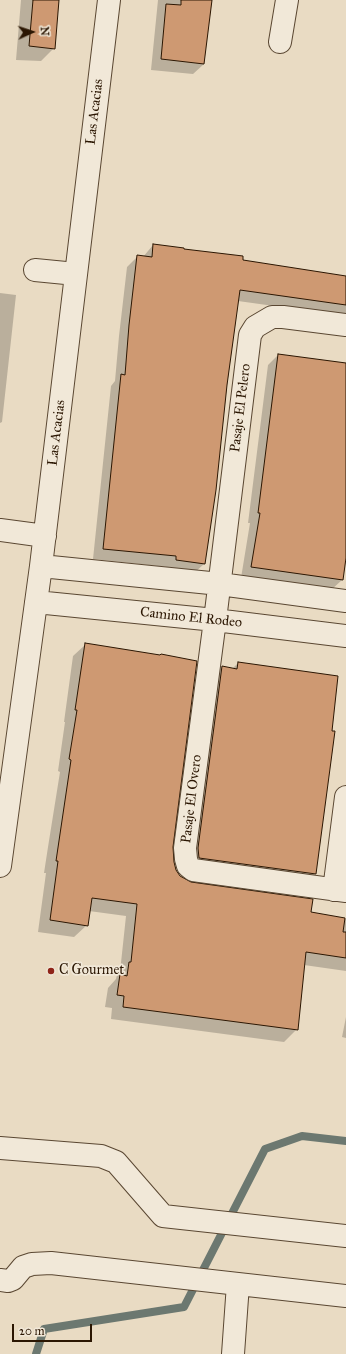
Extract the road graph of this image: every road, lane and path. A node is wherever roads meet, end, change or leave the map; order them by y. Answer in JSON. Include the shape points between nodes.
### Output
{"nodes":[{"id":1,"x":109,"y":0,"type":"edge"},
{"id":2,"x":287,"y":0,"type":"edge"},
{"id":3,"x":280,"y":42,"type":"dead end"},
{"id":4,"x":35,"y":270,"type":"dead end"},
{"id":5,"x":76,"y":274,"type":"junction"},
{"id":6,"x":346,"y":325,"type":"edge"},
{"id":7,"x":0,"y":530,"type":"edge"},
{"id":8,"x":45,"y":536,"type":"junction"},
{"id":9,"x":42,"y":566,"type":"junction"},
{"id":10,"x":220,"y":584,"type":"junction"},
{"id":11,"x":346,"y":601,"type":"edge"},
{"id":12,"x":36,"y":602,"type":"junction"},
{"id":13,"x":215,"y":620,"type":"junction"},
{"id":14,"x":346,"y":636,"type":"edge"},
{"id":15,"x":346,"y":798,"type":"edge"},
{"id":16,"x":0,"y":866,"type":"edge"},
{"id":17,"x":340,"y":890,"type":"edge"},
{"id":18,"x":0,"y":1148,"type":"edge"},
{"id":19,"x":346,"y":1236,"type":"edge"},
{"id":20,"x":0,"y":1280,"type":"edge"},
{"id":21,"x":238,"y":1284,"type":"junction"},
{"id":22,"x":346,"y":1296,"type":"edge"},
{"id":23,"x":232,"y":1354,"type":"edge"}],
"edges":[{"from":1,"to":5,"type":"street","name":"Las Acacias"},
{"from":2,"to":3,"type":"street"},
{"from":4,"to":5,"type":"street"},
{"from":5,"to":8,"type":"street","name":"Las Acacias"},
{"from":6,"to":10,"type":"street","name":"Pasaje El Pelero","via":[[272,317],[255,326],[250,335]]},
{"from":7,"to":8,"type":"street"},
{"from":8,"to":9,"type":"street","name":"Las Acacias"},
{"from":9,"to":10,"type":"street"},
{"from":9,"to":12,"type":"street","name":"Las Acacias"},
{"from":10,"to":11,"type":"street"},
{"from":10,"to":13,"type":"street","name":"Pasaje El Pelero"},
{"from":12,"to":13,"type":"street","name":"Camino El Rodeo"},
{"from":12,"to":16,"type":"street","name":"Las Acacias"},
{"from":13,"to":14,"type":"street","name":"Camino El Rodeo"},
{"from":13,"to":17,"type":"street","name":"Pasaje El Overo","via":[[185,848],[188,866],[199,872]]},
{"from":15,"to":17,"type":"street"},
{"from":18,"to":19,"type":"street","via":[[100,1156],[116,1162],[164,1216]]},
{"from":20,"to":21,"type":"street","via":[[13,1280],[23,1267],[32,1264],[51,1263]]},
{"from":21,"to":22,"type":"street"},
{"from":21,"to":23,"type":"street"}]}
